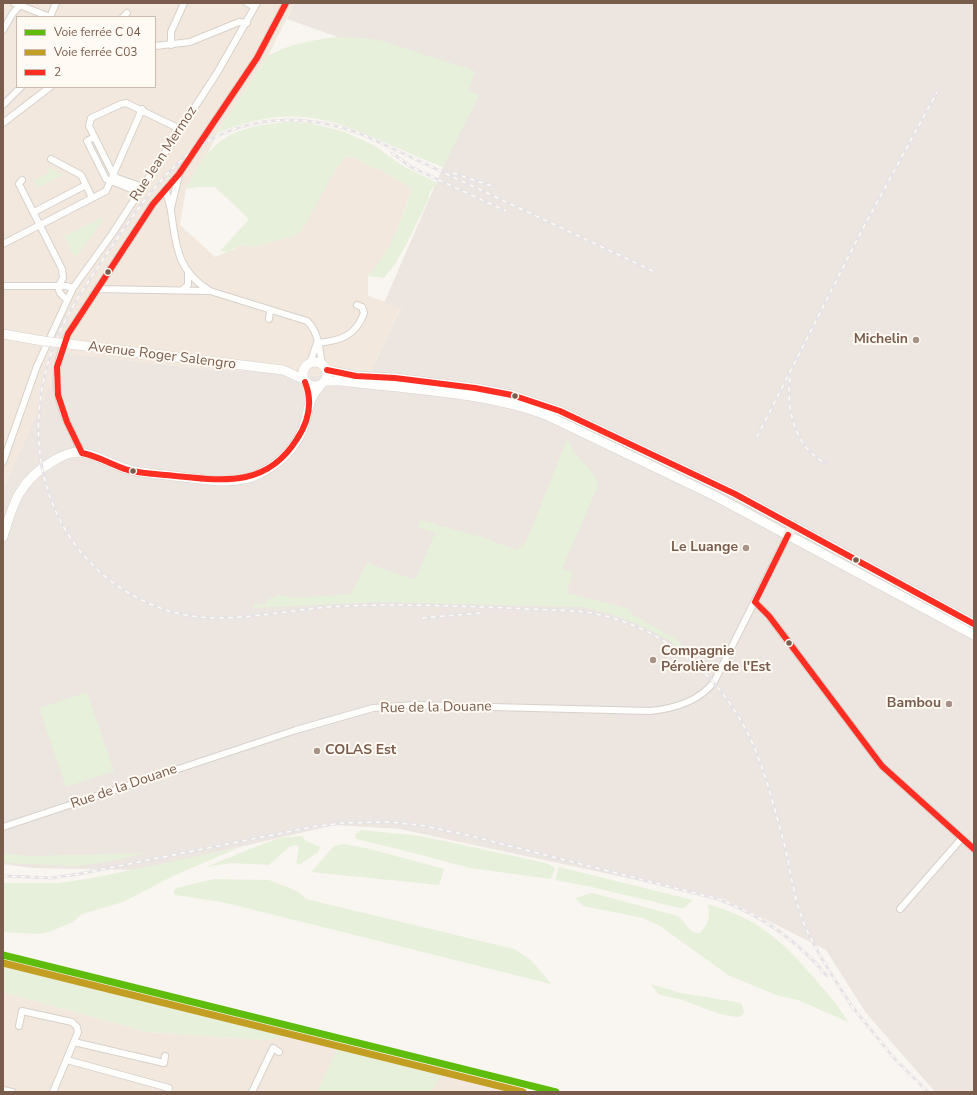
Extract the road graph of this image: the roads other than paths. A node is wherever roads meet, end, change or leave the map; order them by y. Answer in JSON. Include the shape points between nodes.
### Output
{"nodes":[{"id":1,"x":56,"y":3,"type":"edge"},
{"id":2,"x":184,"y":3,"type":"edge"},
{"id":3,"x":247,"y":3,"type":"edge"},
{"id":4,"x":286,"y":3,"type":"edge"},
{"id":5,"x":17,"y":4,"type":"edge"},
{"id":6,"x":256,"y":5,"type":"edge"},
{"id":7,"x":47,"y":16,"type":"edge"},
{"id":8,"x":50,"y":16,"type":"edge"},
{"id":9,"x":247,"y":22,"type":"junction"},
{"id":10,"x":3,"y":30,"type":"edge"},
{"id":11,"x":171,"y":45,"type":"junction"},
{"id":12,"x":156,"y":46,"type":"edge"},
{"id":13,"x":20,"y":88,"type":"edge"},
{"id":14,"x":49,"y":88,"type":"edge"},
{"id":15,"x":3,"y":105,"type":"edge"},
{"id":16,"x":142,"y":109,"type":"junction"},
{"id":17,"x":3,"y":123,"type":"edge"},
{"id":18,"x":180,"y":128,"type":"junction"},
{"id":19,"x":94,"y":137,"type":"junction"},
{"id":20,"x":51,"y":158,"type":"dead end"},
{"id":21,"x":113,"y":174,"type":"junction"},
{"id":22,"x":179,"y":174,"type":"junction"},
{"id":23,"x":22,"y":180,"type":"dead end"},
{"id":24,"x":110,"y":181,"type":"junction"},
{"id":25,"x":86,"y":186,"type":"junction"},
{"id":26,"x":141,"y":189,"type":"junction"},
{"id":27,"x":166,"y":190,"type":"junction"},
{"id":28,"x":92,"y":198,"type":"junction"},
{"id":29,"x":150,"y":208,"type":"junction"},
{"id":30,"x":171,"y":208,"type":"junction"},
{"id":31,"x":34,"y":212,"type":"junction"},
{"id":32,"x":40,"y":225,"type":"junction"},
{"id":33,"x":3,"y":244,"type":"edge"},
{"id":34,"x":188,"y":273,"type":"junction"},
{"id":35,"x":3,"y":286,"type":"edge"},
{"id":36,"x":58,"y":287,"type":"junction"},
{"id":37,"x":73,"y":288,"type":"junction"},
{"id":38,"x":98,"y":288,"type":"junction"},
{"id":39,"x":182,"y":290,"type":"junction"},
{"id":40,"x":210,"y":291,"type":"junction"},
{"id":41,"x":67,"y":300,"type":"junction"},
{"id":42,"x":357,"y":305,"type":"dead end"},
{"id":43,"x":270,"y":310,"type":"junction"},
{"id":44,"x":269,"y":319,"type":"dead end"},
{"id":45,"x":3,"y":334,"type":"edge"},
{"id":46,"x":3,"y":338,"type":"edge"},
{"id":47,"x":17,"y":338,"type":"junction"},
{"id":48,"x":317,"y":343,"type":"junction"},
{"id":49,"x":307,"y":365,"type":"junction"},
{"id":50,"x":325,"y":367,"type":"junction"},
{"id":51,"x":283,"y":370,"type":"junction"},
{"id":52,"x":304,"y":380,"type":"junction"},
{"id":53,"x":323,"y":383,"type":"junction"},
{"id":54,"x":310,"y":398,"type":"junction"},
{"id":55,"x":82,"y":453,"type":"junction"},
{"id":56,"x":3,"y":462,"type":"edge"},
{"id":57,"x":791,"y":530,"type":"junction"},
{"id":58,"x":3,"y":537,"type":"edge"},
{"id":59,"x":755,"y":602,"type":"junction"},
{"id":60,"x":974,"y":624,"type":"edge"},
{"id":61,"x":974,"y":635,"type":"edge"},
{"id":62,"x":3,"y":827,"type":"edge"},
{"id":63,"x":962,"y":838,"type":"junction"},
{"id":64,"x":974,"y":849,"type":"edge"},
{"id":65,"x":900,"y":909,"type":"dead end"},
{"id":66,"x":18,"y":1026,"type":"dead end"},
{"id":67,"x":74,"y":1042,"type":"junction"},
{"id":68,"x":279,"y":1052,"type":"dead end"},
{"id":69,"x":165,"y":1056,"type":"dead end"},
{"id":70,"x":67,"y":1060,"type":"junction"},
{"id":71,"x":3,"y":1090,"type":"edge"},
{"id":72,"x":12,"y":1092,"type":"edge"},
{"id":73,"x":53,"y":1092,"type":"edge"},
{"id":74,"x":168,"y":1092,"type":"edge"},
{"id":75,"x":252,"y":1092,"type":"edge"}],
"edges":[{"from":1,"to":8,"type":"street"},
{"from":2,"to":11,"type":"street","via":[[171,32]]},
{"from":3,"to":6,"type":"street"},
{"from":4,"to":22,"type":"street","via":[[258,58]]},
{"from":5,"to":7,"type":"street"},
{"from":5,"to":10,"type":"street"},
{"from":6,"to":9,"type":"street","name":"Rue Jean Mermoz"},
{"from":9,"to":11,"type":"street","via":[[239,22],[190,42]]},
{"from":9,"to":18,"type":"street","name":"Rue Jean Mermoz"},
{"from":11,"to":12,"type":"street"},
{"from":13,"to":15,"type":"street"},
{"from":14,"to":17,"type":"street"},
{"from":16,"to":18,"type":"street"},
{"from":16,"to":19,"type":"street","via":[[126,103],[91,118],[89,126]]},
{"from":16,"to":21,"type":"street"},
{"from":18,"to":26,"type":"street","name":"Rue Jean Mermoz"},
{"from":19,"to":21,"type":"street"},
{"from":19,"to":24,"type":"street","via":[[87,141],[106,179]]},
{"from":20,"to":25,"type":"street","via":[[81,175]]},
{"from":21,"to":24,"type":"street"},
{"from":21,"to":26,"type":"street"},
{"from":22,"to":27,"type":"street"},
{"from":22,"to":30,"type":"street"},
{"from":23,"to":31,"type":"street","via":[[20,184]]},
{"from":24,"to":26,"type":"street"},
{"from":24,"to":28,"type":"street","via":[[106,191]]},
{"from":25,"to":28,"type":"street"},
{"from":25,"to":31,"type":"street"},
{"from":26,"to":37,"type":"street","name":"Rue Jean Mermoz"},
{"from":27,"to":29,"type":"street"},
{"from":27,"to":30,"type":"street"},
{"from":28,"to":32,"type":"street"},
{"from":29,"to":30,"type":"street","via":[[160,202]]},
{"from":29,"to":38,"type":"street"},
{"from":30,"to":34,"type":"street","via":[[177,253]]},
{"from":31,"to":32,"type":"street"},
{"from":32,"to":33,"type":"street"},
{"from":32,"to":36,"type":"street","via":[[63,275]]},
{"from":34,"to":39,"type":"street","via":[[188,285]]},
{"from":34,"to":40,"type":"street"},
{"from":35,"to":36,"type":"street"},
{"from":36,"to":37,"type":"street"},
{"from":36,"to":41,"type":"street"},
{"from":37,"to":41,"type":"street","name":"Rue Jean Mermoz"},
{"from":38,"to":39,"type":"street"},
{"from":38,"to":55,"type":"street","via":[[68,334],[58,358],[55,378],[65,418]]},
{"from":39,"to":40,"type":"street"},
{"from":40,"to":43,"type":"street"},
{"from":41,"to":56,"type":"street","name":"Rue Jean Mermoz","via":[[36,366]]},
{"from":42,"to":48,"type":"street","via":[[362,307],[364,313],[350,335],[338,341]]},
{"from":43,"to":44,"type":"street"},
{"from":43,"to":48,"type":"street","via":[[307,321],[315,331]]},
{"from":45,"to":47,"type":"main road","name":"Avenue Roger Salengro"},
{"from":46,"to":47,"type":"main road","name":"Avenue Roger Salengro"},
{"from":47,"to":51,"type":"main road","name":"Avenue Roger Salengro","bridge":true},
{"from":48,"to":49,"type":"street"},
{"from":48,"to":50,"type":"street"},
{"from":49,"to":50,"type":"main road","via":[[316,362]]},
{"from":49,"to":51,"type":"main road","name":"Avenue Roger Salengro"},
{"from":49,"to":52,"type":"main road"},
{"from":50,"to":53,"type":"main road"},
{"from":50,"to":57,"type":"main road","via":[[356,376],[396,378],[475,388],[531,400],[581,420],[707,481]]},
{"from":51,"to":52,"type":"main road","name":"Avenue Roger Salengro"},
{"from":52,"to":53,"type":"main road","via":[[312,386]]},
{"from":52,"to":54,"type":"main road"},
{"from":53,"to":54,"type":"main road"},
{"from":53,"to":57,"type":"main road","via":[[341,381],[523,407],[557,420]]},
{"from":54,"to":55,"type":"main road","via":[[306,420],[285,458],[252,477],[212,480],[145,472],[125,469]]},
{"from":55,"to":58,"type":"main road","via":[[56,460],[27,481],[14,504]]},
{"from":57,"to":59,"type":"street","name":"Rue de la Douane"},
{"from":57,"to":60,"type":"main road"},
{"from":57,"to":61,"type":"main road"},
{"from":59,"to":62,"type":"street","name":"Rue de la Douane","via":[[711,686],[699,696],[673,707],[649,711],[415,705],[373,708],[296,730]]},
{"from":59,"to":63,"type":"street","via":[[769,616],[882,766]]},
{"from":63,"to":64,"type":"street"},
{"from":63,"to":65,"type":"street"},
{"from":66,"to":67,"type":"street","via":[[22,1011],[72,1022],[78,1032]]},
{"from":67,"to":69,"type":"street","via":[[164,1063]]},
{"from":67,"to":70,"type":"street"},
{"from":68,"to":75,"type":"street","via":[[273,1048]]},
{"from":70,"to":73,"type":"street"},
{"from":70,"to":74,"type":"street","via":[[169,1088]]},
{"from":71,"to":72,"type":"street"}]}
